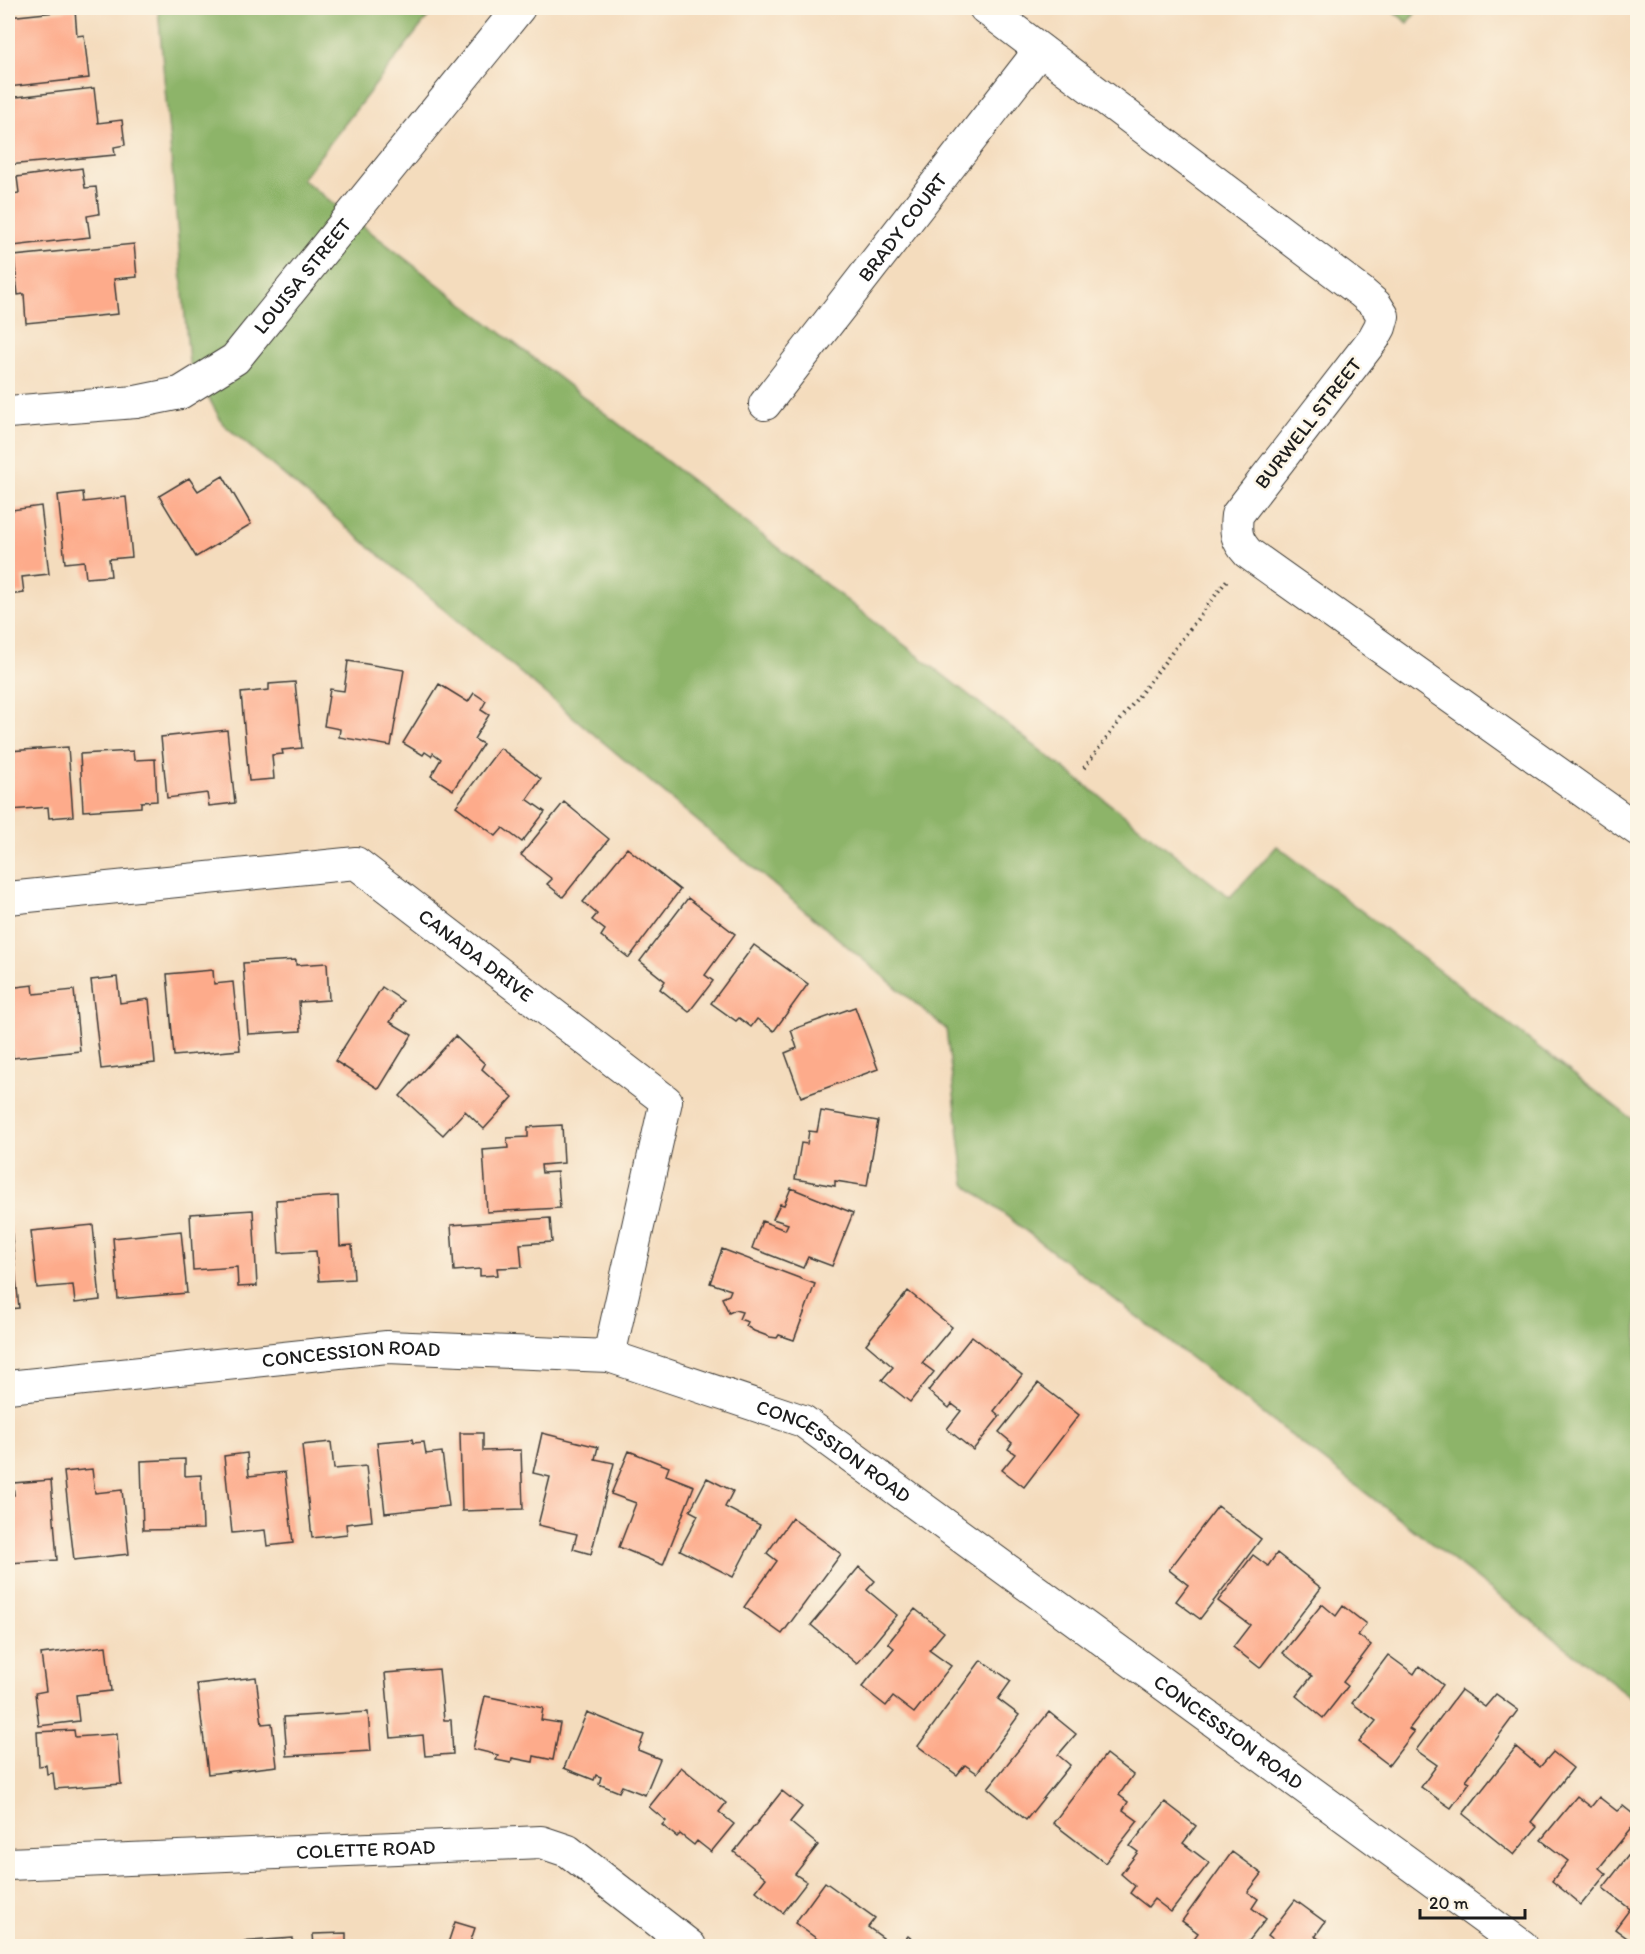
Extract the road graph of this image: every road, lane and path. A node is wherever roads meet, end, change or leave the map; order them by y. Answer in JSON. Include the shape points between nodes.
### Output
{"nodes":[{"id":1,"x":519,"y":8,"type":"edge"},
{"id":2,"x":985,"y":8,"type":"edge"},
{"id":3,"x":1040,"y":50,"type":"junction"},
{"id":4,"x":765,"y":404,"type":"dead end"},
{"id":5,"x":8,"y":412,"type":"edge"},
{"id":6,"x":1248,"y":553,"type":"junction"},
{"id":7,"x":1084,"y":768,"type":"dead end"},
{"id":8,"x":1638,"y":830,"type":"edge"},
{"id":9,"x":8,"y":898,"type":"edge"},
{"id":10,"x":609,"y":1356,"type":"junction"},
{"id":11,"x":8,"y":1387,"type":"edge"},
{"id":12,"x":8,"y":1864,"type":"edge"},
{"id":13,"x":690,"y":1947,"type":"edge"},
{"id":14,"x":1522,"y":1947,"type":"edge"}],
"edges":[{"from":1,"to":5,"type":"street","name":"LOUISA STREET","via":[[235,359],[180,393],[136,402]]},
{"from":2,"to":3,"type":"street","name":"BURWELL STREET"},
{"from":3,"to":4,"type":"street","name":"BRADY COURT"},
{"from":3,"to":6,"type":"street","name":"BURWELL STREET","via":[[1361,292],[1383,316],[1374,338],[1237,515],[1235,533]]},
{"from":6,"to":7,"type":"path"},
{"from":6,"to":8,"type":"street","name":"BURWELL STREET"},
{"from":9,"to":10,"type":"street","name":"CANADA DRIVE","via":[[356,863],[666,1101]]},
{"from":10,"to":11,"type":"street","name":"CONCESSION ROAD","via":[[387,1347]]},
{"from":10,"to":14,"type":"street","name":"CONCESSION ROAD","via":[[803,1421]]},
{"from":12,"to":13,"type":"street","name":"COLETTE ROAD","via":[[541,1842],[568,1851]]}]}
